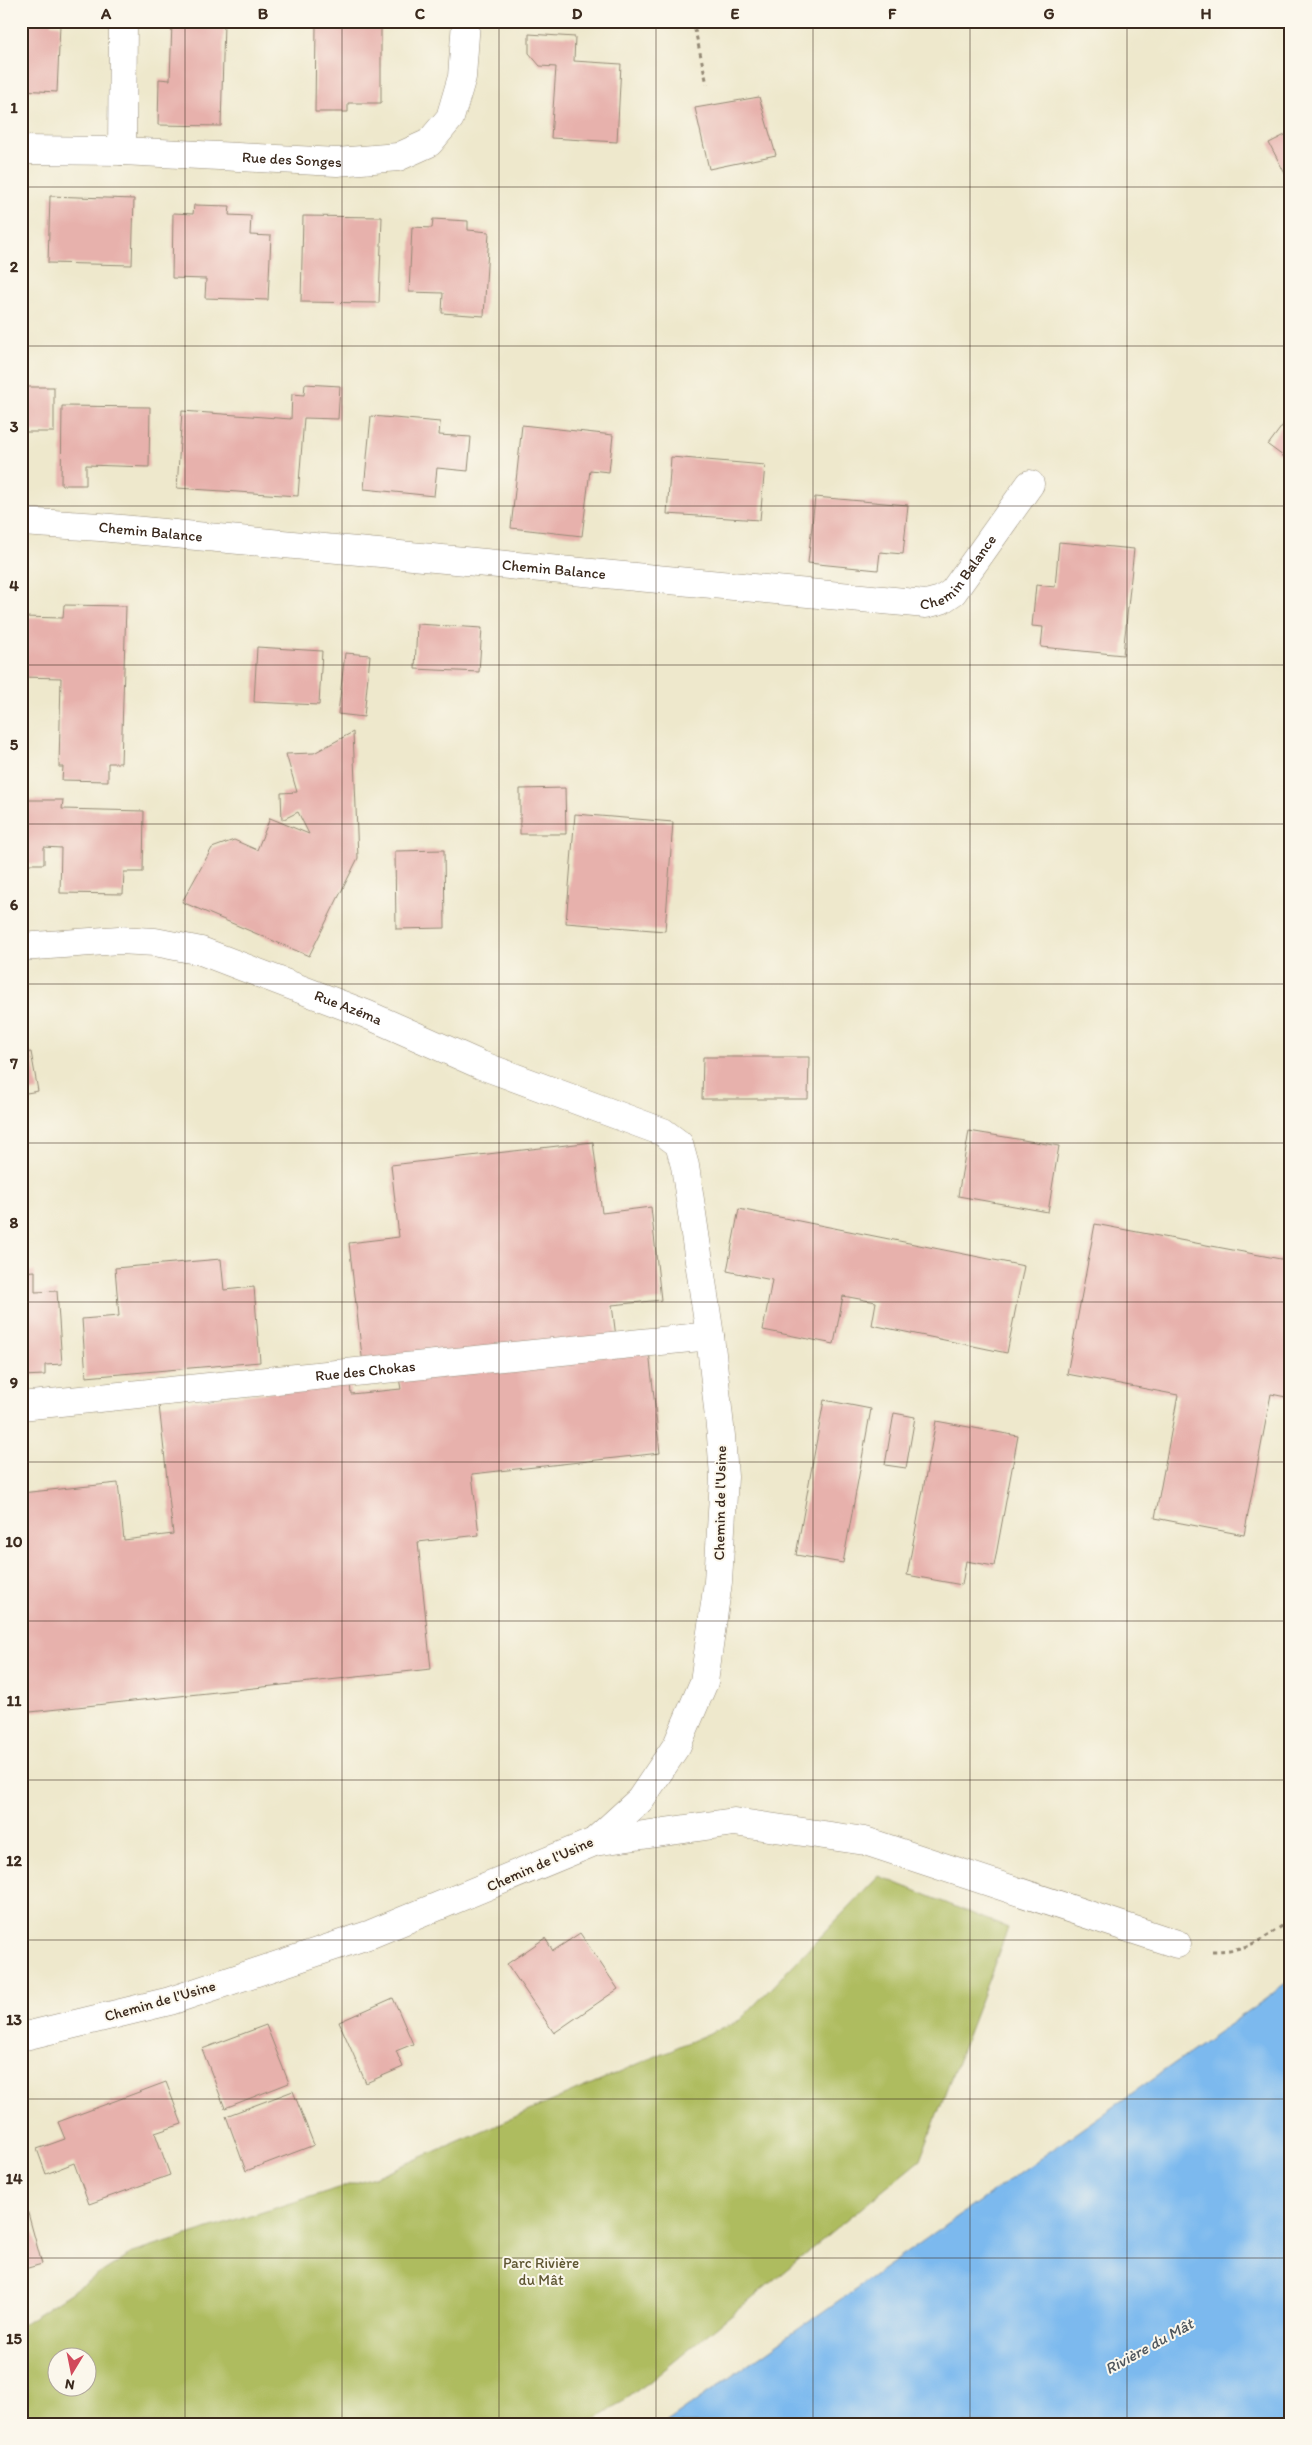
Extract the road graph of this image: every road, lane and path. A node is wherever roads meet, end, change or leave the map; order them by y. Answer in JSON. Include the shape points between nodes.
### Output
{"nodes":[{"id":1,"x":123,"y":21,"type":"edge"},
{"id":2,"x":466,"y":21,"type":"edge"},
{"id":3,"x":693,"y":21,"type":"edge"},
{"id":4,"x":707,"y":84,"type":"dead end"},
{"id":5,"x":21,"y":150,"type":"edge"},
{"id":6,"x":122,"y":151,"type":"junction"},
{"id":7,"x":1030,"y":484,"type":"dead end"},
{"id":8,"x":21,"y":522,"type":"edge"},
{"id":9,"x":21,"y":947,"type":"edge"},
{"id":10,"x":663,"y":1132,"type":"joint"},
{"id":11,"x":710,"y":1336,"type":"junction"},
{"id":12,"x":21,"y":1406,"type":"edge"},
{"id":13,"x":594,"y":1842,"type":"junction"},
{"id":14,"x":1291,"y":1920,"type":"edge"},
{"id":15,"x":1177,"y":1944,"type":"joint"},
{"id":16,"x":21,"y":2036,"type":"edge"}],
"edges":[{"from":1,"to":6,"type":"street"},
{"from":2,"to":6,"type":"street","name":"Rue des Songes","via":[[462,77],[450,118],[429,143],[398,157],[337,162]]},
{"from":3,"to":4,"type":"path"},
{"from":5,"to":6,"type":"street","name":"Rue des Songes"},
{"from":7,"to":8,"type":"street","name":"Chemin Balance","via":[[953,592],[926,604]]},
{"from":9,"to":10,"type":"street","name":"Rue Azéma","via":[[119,940],[201,950],[366,1014],[482,1065]]},
{"from":10,"to":11,"type":"street","name":"Chemin de l'Usine","via":[[679,1144],[685,1166]]},
{"from":11,"to":12,"type":"street","name":"Rue des Chokas"},
{"from":11,"to":13,"type":"street","name":"Chemin de l'Usine","via":[[724,1476],[718,1582],[704,1682],[677,1746],[640,1800]]},
{"from":13,"to":15,"type":"street","via":[[734,1822],[865,1840]]},
{"from":13,"to":16,"type":"street","name":"Chemin de l'Usine","via":[[371,1934],[170,2001]]},
{"from":14,"to":15,"type":"path","via":[[1254,1944],[1236,1950],[1212,1951]]}]}
